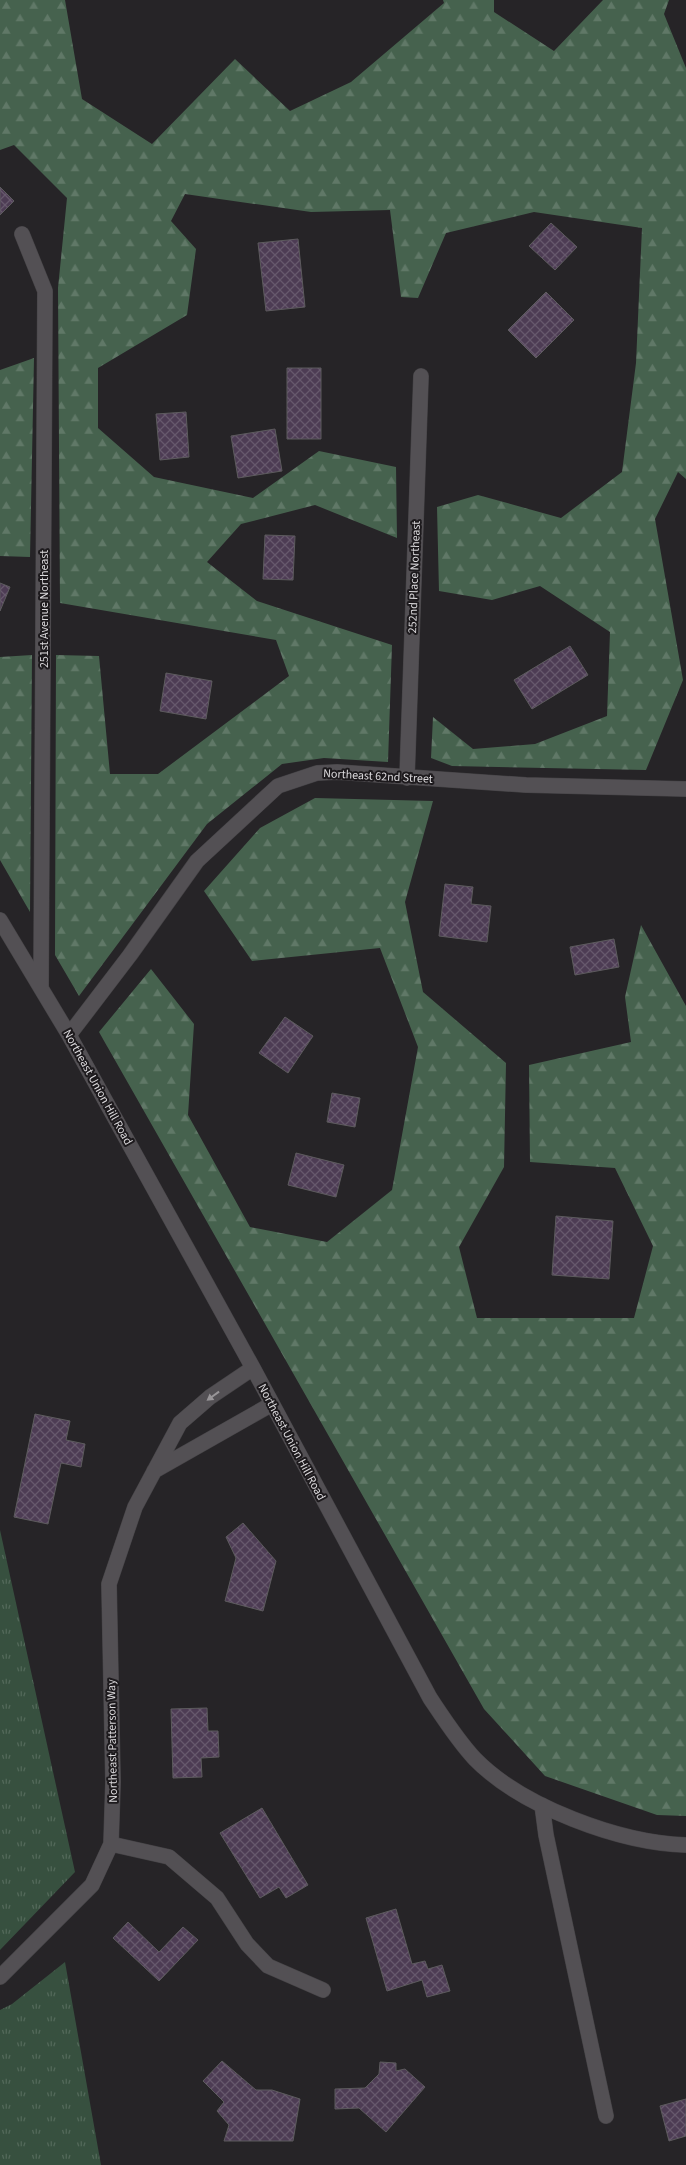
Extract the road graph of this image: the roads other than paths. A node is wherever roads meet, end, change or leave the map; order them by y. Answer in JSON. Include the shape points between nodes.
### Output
{"nodes":[{"id":1,"x":22,"y":234,"type":"dead end"},
{"id":2,"x":421,"y":376,"type":"dead end"},
{"id":3,"x":407,"y":778,"type":"junction"},
{"id":4,"x":686,"y":788,"type":"edge"},
{"id":5,"x":0,"y":920,"type":"edge"},
{"id":6,"x":41,"y":988,"type":"junction"},
{"id":7,"x":69,"y":1035,"type":"junction"},
{"id":8,"x":253,"y":1368,"type":"junction"},
{"id":9,"x":272,"y":1404,"type":"junction"},
{"id":10,"x":154,"y":1471,"type":"junction"},
{"id":11,"x":542,"y":1805,"type":"junction"},
{"id":12,"x":111,"y":1844,"type":"junction"},
{"id":13,"x":686,"y":1846,"type":"edge"},
{"id":14,"x":0,"y":1977,"type":"edge"},
{"id":15,"x":323,"y":1990,"type":"dead end"},
{"id":16,"x":606,"y":2116,"type":"dead end"}],
"edges":[{"from":1,"to":6,"type":"street","name":"251st Avenue Northeast","via":[[45,291]]},
{"from":2,"to":3,"type":"street","name":"252nd Place Northeast"},
{"from":3,"to":4,"type":"street","name":"Northeast 62nd Street","via":[[526,785]]},
{"from":3,"to":7,"type":"street","name":"Northeast 62nd Street","via":[[355,773],[317,774],[278,786],[197,861]]},
{"from":5,"to":6,"type":"street","name":"Northeast Union Hill Road"},
{"from":6,"to":7,"type":"street","name":"Northeast Union Hill Road"},
{"from":7,"to":8,"type":"street","name":"Northeast Union Hill Road"},
{"from":8,"to":9,"type":"street","name":"Northeast Union Hill Road"},
{"from":8,"to":10,"type":"street","name":"Northeast Patterson Way","one_way":true,"via":[[210,1397],[180,1423]]},
{"from":9,"to":10,"type":"street"},
{"from":9,"to":11,"type":"street","name":"Northeast Union Hill Road","via":[[430,1698],[452,1732],[476,1760],[502,1782]]},
{"from":10,"to":12,"type":"street","name":"Northeast Patterson Way","via":[[135,1507],[109,1584]]},
{"from":11,"to":13,"type":"street","name":"Northeast Union Hill Road","via":[[596,1828],[664,1845]]},
{"from":11,"to":16,"type":"street"},
{"from":12,"to":14,"type":"street","name":"Northeast Patterson Way","via":[[92,1885]]},
{"from":12,"to":15,"type":"street","via":[[169,1857],[217,1898],[247,1944],[268,1966]]}]}
